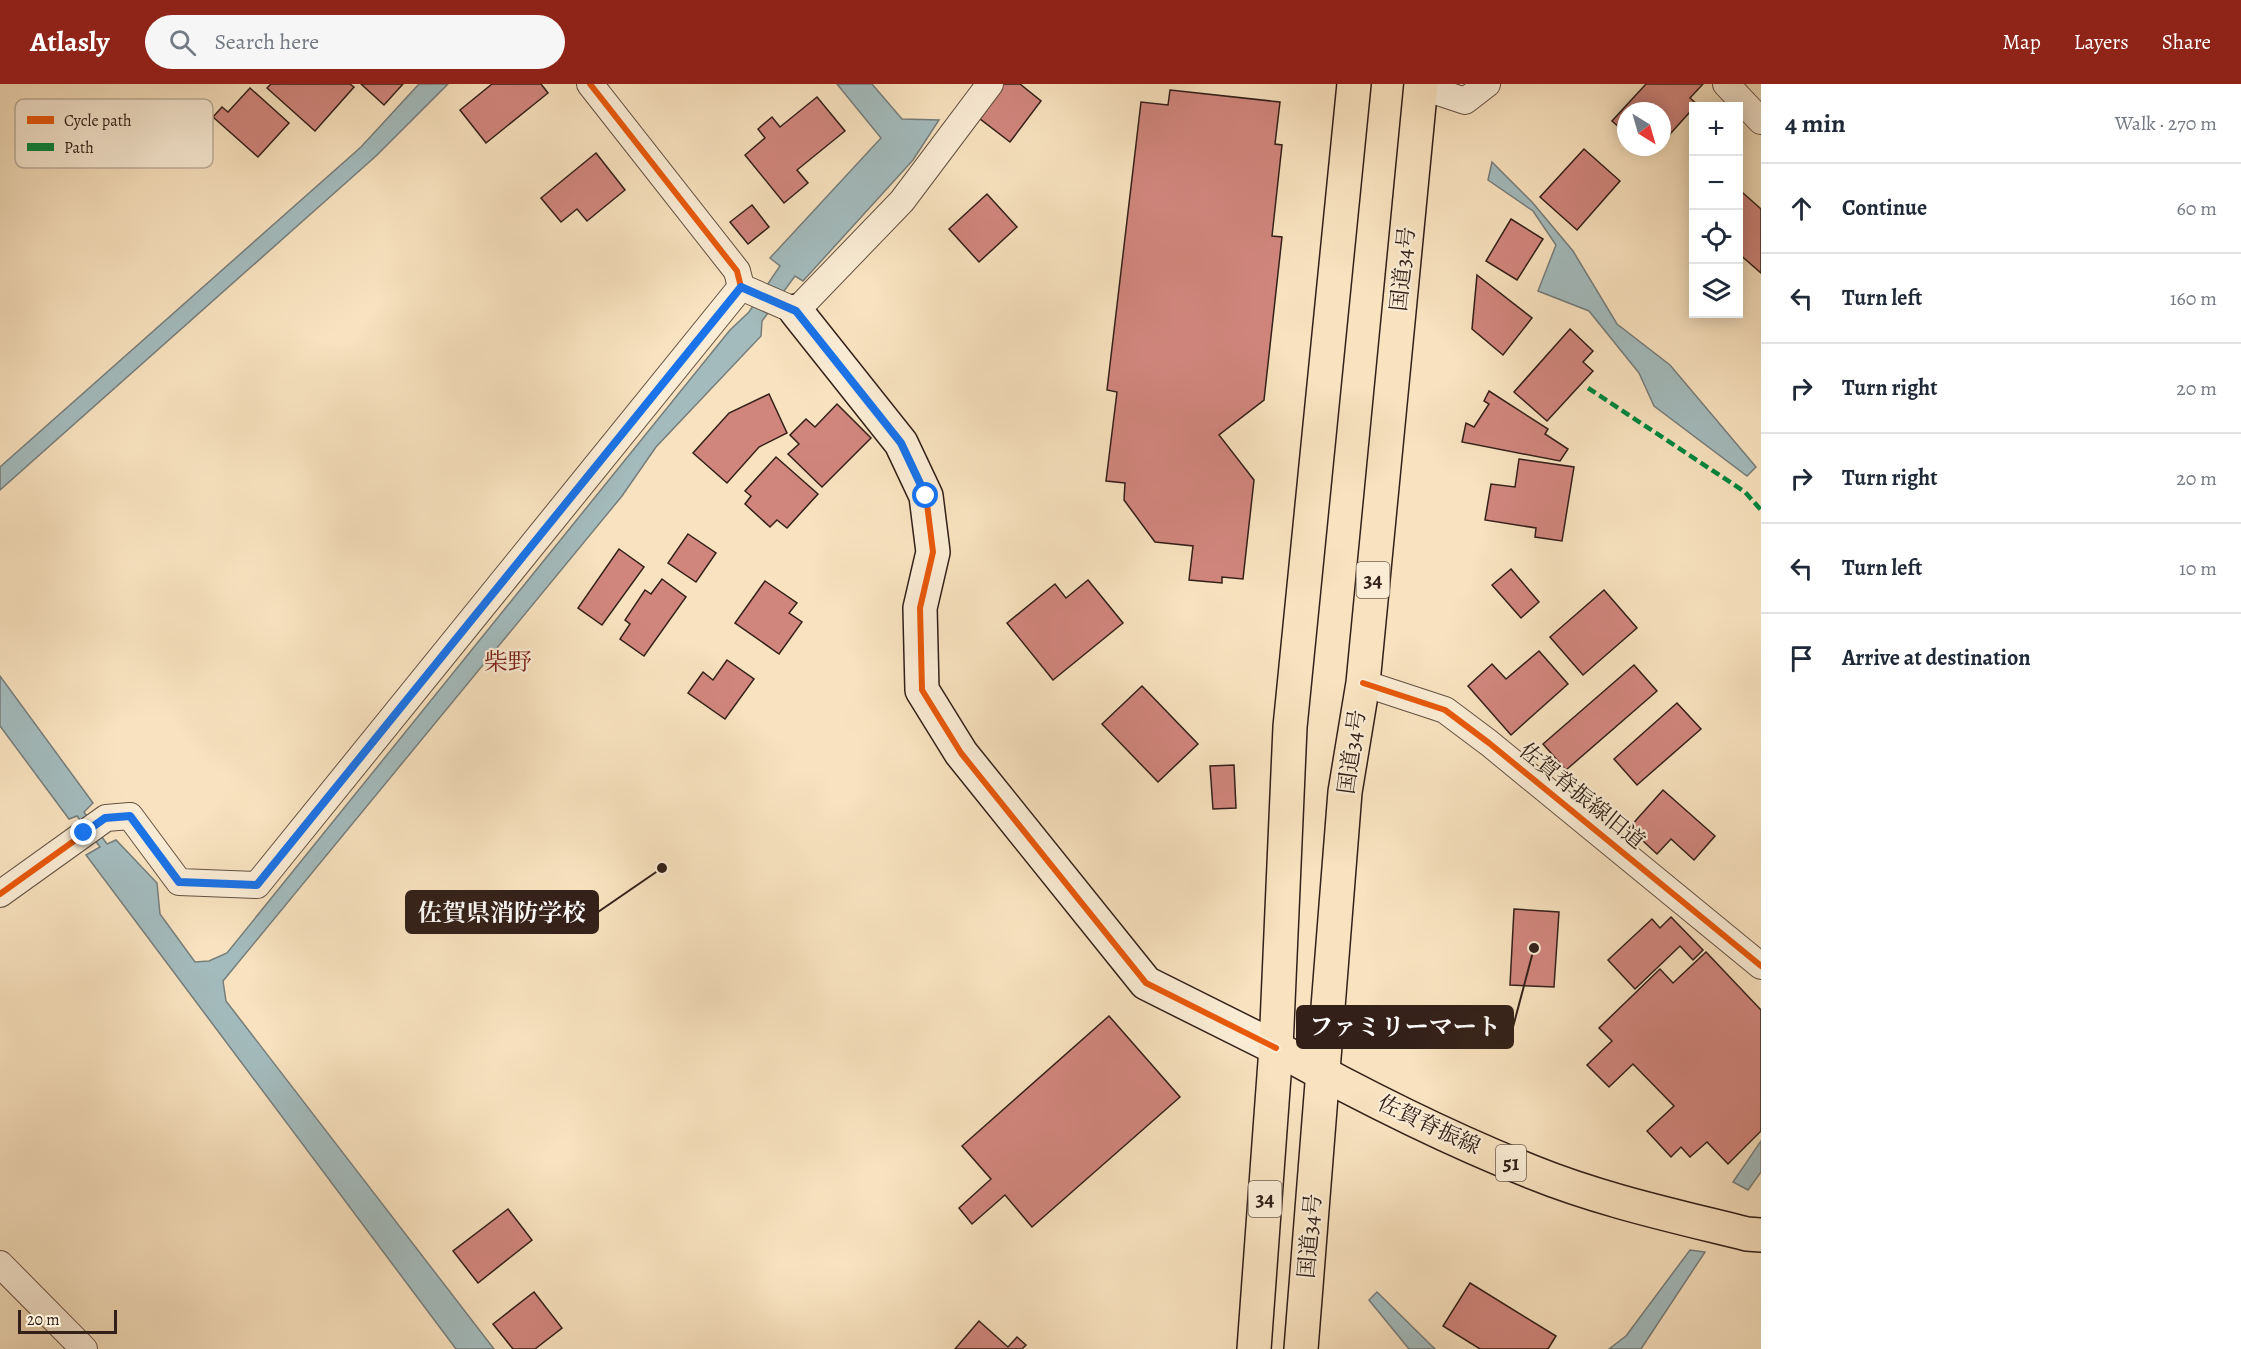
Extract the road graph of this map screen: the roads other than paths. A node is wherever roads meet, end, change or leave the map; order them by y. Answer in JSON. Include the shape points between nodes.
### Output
{"nodes":[{"id":1,"x":590,"y":84,"type":"edge"},
{"id":2,"x":990,"y":84,"type":"edge"},
{"id":3,"x":1354,"y":84,"type":"edge"},
{"id":4,"x":1487,"y":84,"type":"edge"},
{"id":5,"x":1726,"y":84,"type":"edge"},
{"id":6,"x":1420,"y":85,"type":"edge"},
{"id":7,"x":1761,"y":121,"type":"edge"},
{"id":8,"x":749,"y":290,"type":"junction"},
{"id":9,"x":789,"y":308,"type":"junction"},
{"id":10,"x":1363,"y":683,"type":"junction"},
{"id":11,"x":0,"y":894,"type":"edge"},
{"id":12,"x":1761,"y":966,"type":"edge"},
{"id":13,"x":1276,"y":1048,"type":"junction"},
{"id":14,"x":1324,"y":1075,"type":"junction"},
{"id":15,"x":1761,"y":1235,"type":"edge"},
{"id":16,"x":0,"y":1264,"type":"edge"},
{"id":17,"x":84,"y":1349,"type":"edge"},
{"id":18,"x":1254,"y":1349,"type":"edge"},
{"id":19,"x":1301,"y":1349,"type":"edge"}],
"edges":[{"from":1,"to":8,"type":"street"},
{"from":2,"to":9,"type":"street","via":[[902,201]]},
{"from":3,"to":13,"type":"main road","number":"34","via":[[1290,727]]},
{"from":4,"to":6,"type":"street","via":[[1465,101]]},
{"from":5,"to":7,"type":"street"},
{"from":6,"to":10,"type":"main road","name":"国道34号","number":"34"},
{"from":8,"to":9,"type":"street"},
{"from":8,"to":11,"type":"street","via":[[257,885],[179,882],[130,816],[105,818]]},
{"from":9,"to":13,"type":"street","via":[[901,443],[926,496],[933,552],[920,608],[922,690],[961,753],[1146,983]]},
{"from":10,"to":12,"type":"street","name":"佐賀脊振線旧道","via":[[1445,710]]},
{"from":10,"to":14,"type":"main road","name":"国道34号","number":"34","via":[[1346,792]]},
{"from":13,"to":14,"type":"main road","name":"佐賀脊振線","number":"51"},
{"from":13,"to":18,"type":"main road","number":"34"},
{"from":14,"to":15,"type":"main road","name":"佐賀脊振線","number":"51","via":[[1533,1172],[1633,1206]]},
{"from":14,"to":19,"type":"main road","name":"国道34号","number":"34"},
{"from":16,"to":17,"type":"street"}]}
